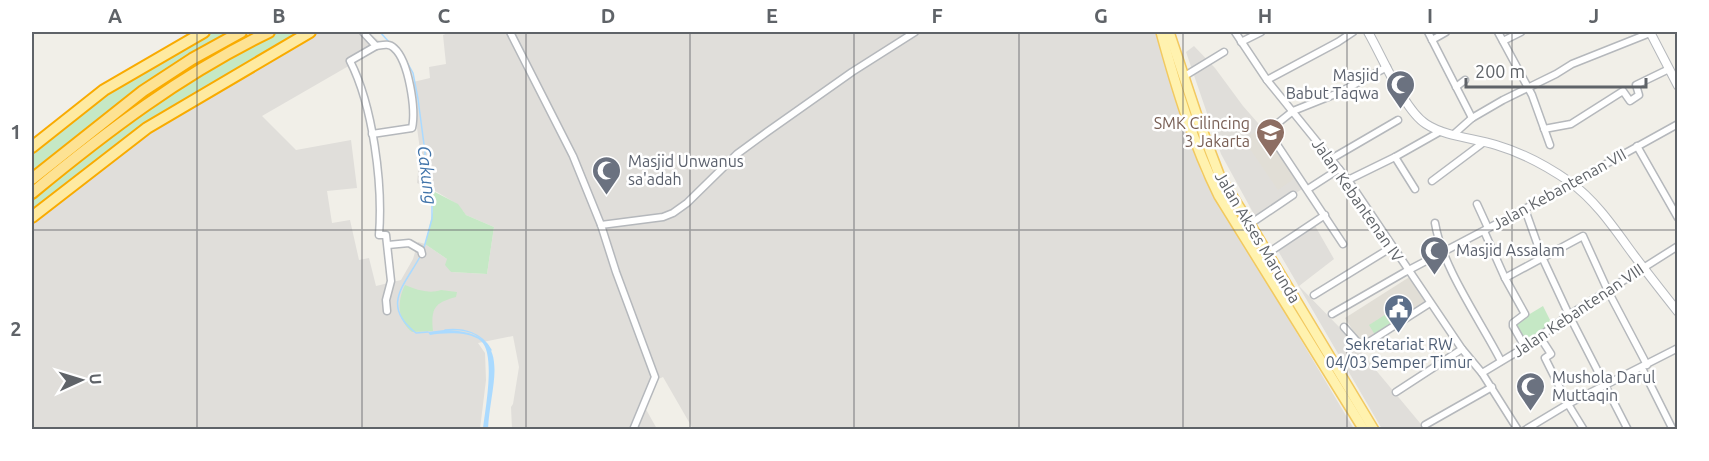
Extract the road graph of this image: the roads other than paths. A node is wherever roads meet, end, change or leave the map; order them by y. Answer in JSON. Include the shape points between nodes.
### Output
{"nodes":[{"id":1,"x":204,"y":32,"type":"edge"},
{"id":2,"x":241,"y":32,"type":"edge"},
{"id":3,"x":269,"y":32,"type":"edge"},
{"id":4,"x":310,"y":32,"type":"edge"},
{"id":5,"x":363,"y":32,"type":"edge"},
{"id":6,"x":510,"y":32,"type":"edge"},
{"id":7,"x":915,"y":32,"type":"edge"},
{"id":8,"x":1161,"y":32,"type":"edge"},
{"id":9,"x":1169,"y":32,"type":"edge"},
{"id":10,"x":1235,"y":32,"type":"edge"},
{"id":11,"x":1262,"y":32,"type":"edge"},
{"id":12,"x":1353,"y":32,"type":"edge"},
{"id":13,"x":1368,"y":32,"type":"edge"},
{"id":14,"x":1428,"y":32,"type":"edge"},
{"id":15,"x":1446,"y":32,"type":"edge"},
{"id":16,"x":1498,"y":32,"type":"edge"},
{"id":17,"x":1521,"y":32,"type":"edge"},
{"id":18,"x":1650,"y":32,"type":"edge"},
{"id":19,"x":1432,"y":40,"type":"junction"},
{"id":20,"x":1503,"y":41,"type":"junction"},
{"id":21,"x":1241,"y":42,"type":"junction"},
{"id":22,"x":376,"y":46,"type":"junction"},
{"id":23,"x":1224,"y":52,"type":"dead end"},
{"id":24,"x":1387,"y":66,"type":"junction"},
{"id":25,"x":1669,"y":69,"type":"junction"},
{"id":26,"x":1183,"y":77,"type":"junction"},
{"id":27,"x":1267,"y":80,"type":"junction"},
{"id":28,"x":1465,"y":80,"type":"dead end"},
{"id":29,"x":1677,"y":86,"type":"edge"},
{"id":30,"x":1456,"y":87,"type":"junction"},
{"id":31,"x":1528,"y":88,"type":"junction"},
{"id":32,"x":1293,"y":111,"type":"junction"},
{"id":33,"x":1472,"y":118,"type":"junction"},
{"id":34,"x":1398,"y":120,"type":"dead end"},
{"id":35,"x":1677,"y":124,"type":"edge"},
{"id":36,"x":1544,"y":129,"type":"junction"},
{"id":37,"x":1441,"y":130,"type":"junction"},
{"id":38,"x":372,"y":134,"type":"junction"},
{"id":39,"x":1454,"y":134,"type":"junction"},
{"id":40,"x":1484,"y":142,"type":"junction"},
{"id":41,"x":1550,"y":145,"type":"dead end"},
{"id":42,"x":1636,"y":146,"type":"junction"},
{"id":43,"x":32,"y":147,"type":"edge"},
{"id":44,"x":1395,"y":157,"type":"junction"},
{"id":45,"x":1331,"y":159,"type":"junction"},
{"id":46,"x":1339,"y":169,"type":"junction"},
{"id":47,"x":32,"y":179,"type":"edge"},
{"id":48,"x":1348,"y":180,"type":"junction"},
{"id":49,"x":1432,"y":181,"type":"dead end"},
{"id":50,"x":1571,"y":183,"type":"junction"},
{"id":51,"x":1308,"y":189,"type":"junction"},
{"id":52,"x":1415,"y":189,"type":"dead end"},
{"id":53,"x":32,"y":193,"type":"edge"},
{"id":54,"x":1293,"y":195,"type":"dead end"},
{"id":55,"x":1477,"y":204,"type":"dead end"},
{"id":56,"x":1521,"y":211,"type":"junction"},
{"id":57,"x":1325,"y":215,"type":"junction"},
{"id":58,"x":32,"y":217,"type":"edge"},
{"id":59,"x":1677,"y":218,"type":"edge"},
{"id":60,"x":1435,"y":223,"type":"dead end"},
{"id":61,"x":1250,"y":224,"type":"junction"},
{"id":62,"x":601,"y":225,"type":"junction"},
{"id":63,"x":1486,"y":230,"type":"junction"},
{"id":64,"x":1343,"y":244,"type":"dead end"},
{"id":65,"x":388,"y":245,"type":"junction"},
{"id":66,"x":1677,"y":246,"type":"edge"},
{"id":67,"x":1392,"y":247,"type":"junction"},
{"id":68,"x":1444,"y":251,"type":"junction"},
{"id":69,"x":1268,"y":253,"type":"junction"},
{"id":70,"x":422,"y":254,"type":"dead end"},
{"id":71,"x":1542,"y":257,"type":"junction"},
{"id":72,"x":1643,"y":267,"type":"junction"},
{"id":73,"x":1408,"y":270,"type":"junction"},
{"id":74,"x":1505,"y":278,"type":"junction"},
{"id":75,"x":1608,"y":291,"type":"junction"},
{"id":76,"x":1314,"y":295,"type":"dead end"},
{"id":77,"x":1430,"y":303,"type":"junction"},
{"id":78,"x":387,"y":310,"type":"dead end"},
{"id":79,"x":1677,"y":312,"type":"edge"},
{"id":80,"x":1332,"y":314,"type":"dead end"},
{"id":81,"x":1569,"y":315,"type":"junction"},
{"id":82,"x":1344,"y":327,"type":"dead end"},
{"id":83,"x":1540,"y":337,"type":"junction"},
{"id":84,"x":1525,"y":347,"type":"junction"},
{"id":85,"x":1677,"y":348,"type":"edge"},
{"id":86,"x":1462,"y":350,"type":"junction"},
{"id":87,"x":1501,"y":361,"type":"junction"},
{"id":88,"x":1644,"y":367,"type":"junction"},
{"id":89,"x":1481,"y":372,"type":"junction"},
{"id":90,"x":1607,"y":386,"type":"junction"},
{"id":91,"x":1492,"y":387,"type":"junction"},
{"id":92,"x":1395,"y":392,"type":"dead end"},
{"id":93,"x":1568,"y":404,"type":"junction"},
{"id":94,"x":1425,"y":425,"type":"dead end"},
{"id":95,"x":1533,"y":428,"type":"edge"},
{"id":96,"x":633,"y":429,"type":"edge"},
{"id":97,"x":1364,"y":429,"type":"edge"},
{"id":98,"x":1374,"y":429,"type":"edge"},
{"id":99,"x":1518,"y":429,"type":"edge"},
{"id":100,"x":1525,"y":429,"type":"edge"},
{"id":101,"x":1584,"y":429,"type":"edge"},
{"id":102,"x":1628,"y":429,"type":"edge"},
{"id":103,"x":1673,"y":429,"type":"edge"}],
"edges":[{"from":1,"to":43,"type":"highway","via":[[104,90]]},
{"from":2,"to":47,"type":"highway","via":[[143,91]]},
{"from":3,"to":53,"type":"highway","via":[[157,96]]},
{"from":4,"to":58,"type":"highway","via":[[147,128]]},
{"from":5,"to":22,"type":"street"},
{"from":6,"to":62,"type":"street","via":[[573,156]]},
{"from":7,"to":62,"type":"street","via":[[737,154],[673,213]]},
{"from":8,"to":97,"type":"main road","name":"Jalan Akses Marunda","via":[[1202,161],[1219,195]]},
{"from":9,"to":26,"type":"main road","name":"Jalan Akses Marunda"},
{"from":10,"to":21,"type":"street","name":"Jalan Kebantenan IV"},
{"from":11,"to":21,"type":"street"},
{"from":12,"to":27,"type":"street"},
{"from":13,"to":24,"type":"street"},
{"from":14,"to":19,"type":"street"},
{"from":15,"to":19,"type":"street"},
{"from":16,"to":20,"type":"street"},
{"from":17,"to":20,"type":"street"},
{"from":18,"to":25,"type":"street"},
{"from":18,"to":31,"type":"street","via":[[1572,64]]},
{"from":19,"to":30,"type":"street"},
{"from":20,"to":31,"type":"street"},
{"from":21,"to":27,"type":"street","name":"Jalan Kebantenan IV"},
{"from":22,"to":38,"type":"street","via":[[350,61],[366,102]]},
{"from":22,"to":38,"type":"street","via":[[387,44],[400,56],[409,83],[413,126]]},
{"from":23,"to":26,"type":"street"},
{"from":24,"to":32,"type":"street","via":[[1338,93]]},
{"from":24,"to":37,"type":"street","via":[[1415,113],[1426,124]]},
{"from":25,"to":29,"type":"street"},
{"from":25,"to":36,"type":"street","via":[[1636,85],[1639,96],[1630,101],[1623,91],[1570,124]]},
{"from":26,"to":61,"type":"main road","name":"Jalan Akses Marunda","via":[[1220,177]]},
{"from":27,"to":32,"type":"street","name":"Jalan Kebantenan IV"},
{"from":28,"to":30,"type":"street"},
{"from":30,"to":33,"type":"street"},
{"from":31,"to":33,"type":"street"},
{"from":31,"to":36,"type":"street"},
{"from":32,"to":45,"type":"street","name":"Jalan Kebantenan IV"},
{"from":32,"to":51,"type":"street","via":[[1268,132]]},
{"from":33,"to":39,"type":"street"},
{"from":34,"to":45,"type":"street"},
{"from":35,"to":42,"type":"street","name":"Jalan Kebantenan VII"},
{"from":36,"to":41,"type":"street"},
{"from":37,"to":39,"type":"street"},
{"from":37,"to":44,"type":"street"},
{"from":38,"to":65,"type":"street","via":[[379,235],[386,235]]},
{"from":39,"to":40,"type":"street"},
{"from":40,"to":49,"type":"street"},
{"from":40,"to":50,"type":"street","via":[[1530,158]]},
{"from":42,"to":50,"type":"street","name":"Jalan Kebantenan VII"},
{"from":42,"to":59,"type":"street"},
{"from":44,"to":48,"type":"street"},
{"from":44,"to":52,"type":"street"},
{"from":45,"to":46,"type":"street","name":"Jalan Kebantenan IV"},
{"from":46,"to":48,"type":"street","name":"Jalan Kebantenan IV"},
{"from":46,"to":51,"type":"street"},
{"from":48,"to":67,"type":"street","name":"Jalan Kebantenan IV"},
{"from":50,"to":56,"type":"street","name":"Jalan Kebantenan VII"},
{"from":50,"to":72,"type":"street","via":[[1593,201]]},
{"from":51,"to":57,"type":"street"},
{"from":54,"to":61,"type":"street"},
{"from":55,"to":63,"type":"street"},
{"from":56,"to":63,"type":"street","name":"Jalan Kebantenan VII"},
{"from":56,"to":71,"type":"street","via":[[1527,215]]},
{"from":57,"to":64,"type":"street"},
{"from":57,"to":69,"type":"street"},
{"from":60,"to":68,"type":"street","via":[[1437,240]]},
{"from":61,"to":69,"type":"main road","name":"Jalan Akses Marunda"},
{"from":62,"to":96,"type":"street","via":[[655,377]]},
{"from":63,"to":68,"type":"street","name":"Jalan Kebantenan VII"},
{"from":63,"to":74,"type":"street"},
{"from":65,"to":70,"type":"street","via":[[409,243],[422,250]]},
{"from":65,"to":78,"type":"street","via":[[391,281]]},
{"from":66,"to":72,"type":"street","name":"Jalan Kebantenan VIII"},
{"from":67,"to":73,"type":"street","name":"Jalan Kebantenan IV"},
{"from":67,"to":76,"type":"street"},
{"from":68,"to":73,"type":"street","name":"Jalan Kebantenan VII"},
{"from":68,"to":87,"type":"street","via":[[1455,279]]},
{"from":69,"to":98,"type":"main road","name":"Jalan Akses Marunda"},
{"from":71,"to":74,"type":"street"},
{"from":71,"to":75,"type":"street","via":[[1583,236]]},
{"from":71,"to":81,"type":"street"},
{"from":72,"to":75,"type":"street","name":"Jalan Kebantenan VIII"},
{"from":72,"to":79,"type":"street"},
{"from":73,"to":77,"type":"street","name":"Jalan Kebantenan IV"},
{"from":73,"to":80,"type":"street","name":"Jalan Kebantenan VII"},
{"from":74,"to":84,"type":"street","via":[[1525,314],[1513,323]]},
{"from":75,"to":81,"type":"street","name":"Jalan Kebantenan VIII"},
{"from":75,"to":88,"type":"street"},
{"from":77,"to":82,"type":"street","via":[[1361,346]]},
{"from":77,"to":86,"type":"street","name":"Jalan Kebantenan IV"},
{"from":81,"to":83,"type":"street","name":"Jalan Kebantenan VIII"},
{"from":81,"to":90,"type":"street"},
{"from":83,"to":84,"type":"street","name":"Jalan Kebantenan VIII"},
{"from":83,"to":93,"type":"street","via":[[1551,354],[1545,358]]},
{"from":84,"to":87,"type":"street","name":"Jalan Kebantenan VIII"},
{"from":85,"to":88,"type":"street"},
{"from":86,"to":89,"type":"street","name":"Jalan Kebantenan IV"},
{"from":86,"to":92,"type":"street"},
{"from":87,"to":89,"type":"street","name":"Jalan Kebantenan VIII"},
{"from":88,"to":90,"type":"street"},
{"from":88,"to":103,"type":"street"},
{"from":89,"to":91,"type":"street","name":"Jalan Kebantenan IV"},
{"from":90,"to":93,"type":"street"},
{"from":90,"to":102,"type":"street"},
{"from":91,"to":94,"type":"street"},
{"from":91,"to":99,"type":"street","name":"Jalan Kebantenan IV"},
{"from":93,"to":95,"type":"street"},
{"from":93,"to":101,"type":"street"},
{"from":95,"to":100,"type":"street"}]}
